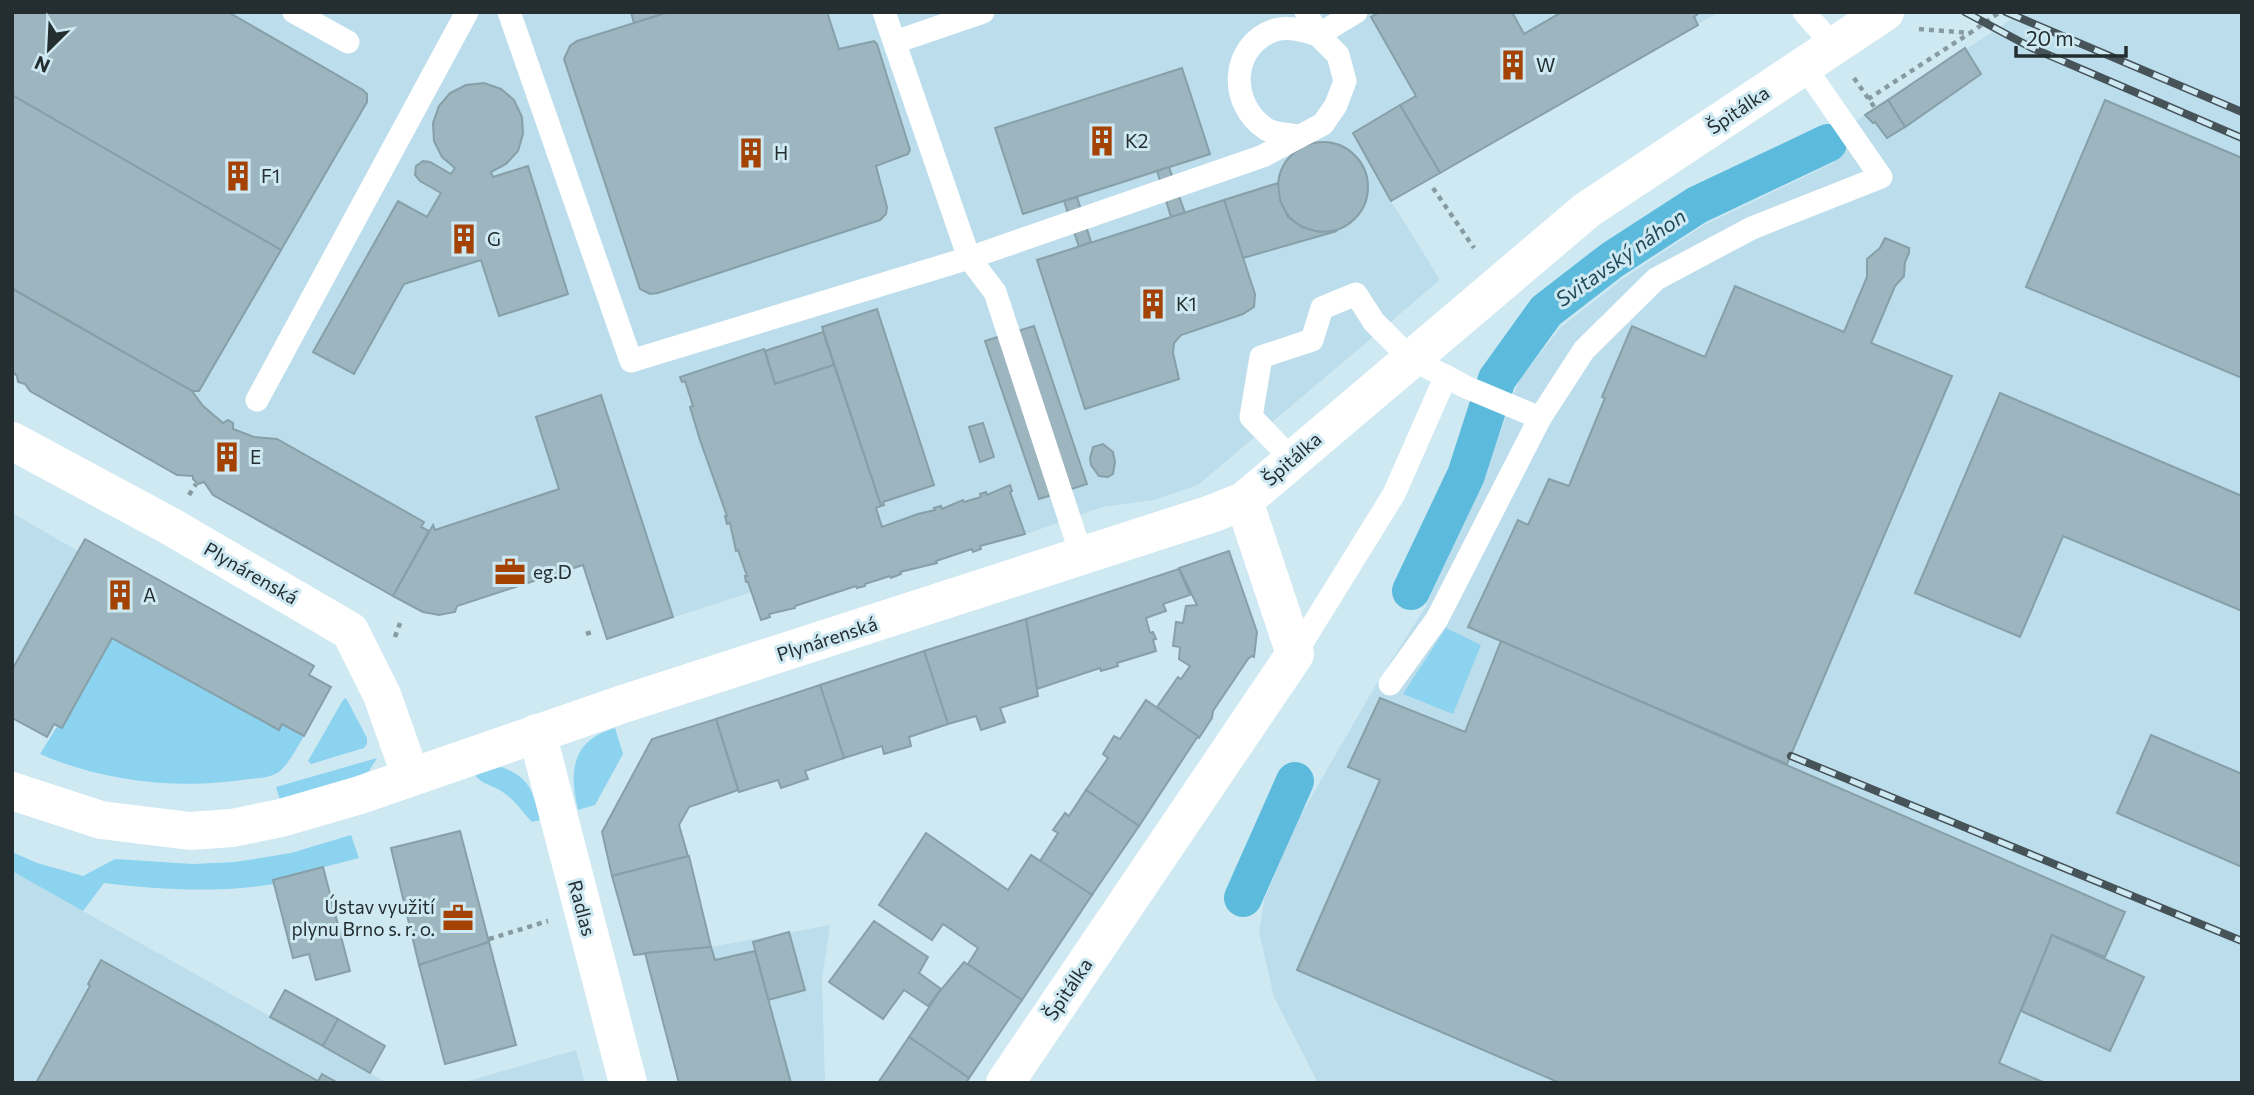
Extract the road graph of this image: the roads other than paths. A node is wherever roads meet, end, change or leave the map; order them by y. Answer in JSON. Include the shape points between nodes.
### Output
{"nodes":[{"id":1,"x":294,"y":12,"type":"edge"},
{"id":2,"x":467,"y":12,"type":"edge"},
{"id":3,"x":509,"y":12,"type":"edge"},
{"id":4,"x":884,"y":12,"type":"edge"},
{"id":5,"x":983,"y":12,"type":"edge"},
{"id":6,"x":1306,"y":12,"type":"edge"},
{"id":7,"x":1356,"y":12,"type":"edge"},
{"id":8,"x":1804,"y":12,"type":"edge"},
{"id":9,"x":1875,"y":18,"type":"edge"},
{"id":10,"x":1318,"y":35,"type":"junction"},
{"id":11,"x":348,"y":42,"type":"dead end"},
{"id":12,"x":895,"y":42,"type":"junction"},
{"id":13,"x":1819,"y":56,"type":"junction"},
{"id":14,"x":1297,"y":136,"type":"junction"},
{"id":15,"x":969,"y":258,"type":"junction"},
{"id":16,"x":1410,"y":358,"type":"junction"},
{"id":17,"x":1456,"y":382,"type":"junction"},
{"id":18,"x":257,"y":400,"type":"dead end"},
{"id":19,"x":1540,"y":418,"type":"junction"},
{"id":20,"x":12,"y":441,"type":"edge"},
{"id":21,"x":1292,"y":459,"type":"junction"},
{"id":22,"x":1244,"y":501,"type":"junction"},
{"id":23,"x":1082,"y":557,"type":"junction"},
{"id":24,"x":1295,"y":654,"type":"junction"},
{"id":25,"x":1390,"y":684,"type":"dead end"},
{"id":26,"x":537,"y":733,"type":"junction"},
{"id":27,"x":411,"y":777,"type":"junction"},
{"id":28,"x":12,"y":791,"type":"edge"},
{"id":29,"x":628,"y":1083,"type":"edge"},
{"id":30,"x":1005,"y":1083,"type":"edge"}],
"edges":[{"from":1,"to":11,"type":"lane"},
{"from":2,"to":18,"type":"lane"},
{"from":3,"to":15,"type":"lane","via":[[631,361]]},
{"from":4,"to":12,"type":"lane"},
{"from":5,"to":12,"type":"lane"},
{"from":6,"to":10,"type":"lane"},
{"from":7,"to":10,"type":"lane"},
{"from":8,"to":13,"type":"lane"},
{"from":9,"to":13,"type":"street","name":"Špitálka"},
{"from":10,"to":14,"type":"lane","via":[[1338,55],[1345,81],[1323,124]]},
{"from":10,"to":14,"type":"lane","via":[[1277,29],[1257,40],[1241,62],[1238,91],[1248,113],[1268,131]]},
{"from":12,"to":15,"type":"lane"},
{"from":13,"to":16,"type":"street","name":"Špitálka","via":[[1587,210]]},
{"from":13,"to":19,"type":"lane","via":[[1881,177],[1752,228],[1656,279],[1584,350]]},
{"from":14,"to":15,"type":"lane","via":[[1264,156]]},
{"from":15,"to":23,"type":"lane","via":[[995,292]]},
{"from":16,"to":17,"type":"lane"},
{"from":16,"to":21,"type":"street","name":"Špitálka"},
{"from":16,"to":21,"type":"lane","via":[[1374,323],[1356,295],[1322,308],[1312,340],[1261,357],[1251,416]]},
{"from":17,"to":19,"type":"lane"},
{"from":17,"to":24,"type":"lane","via":[[1394,494]]},
{"from":19,"to":25,"type":"lane","via":[[1437,619]]},
{"from":20,"to":27,"type":"street","name":"Plynárenská","via":[[350,631],[382,695]]},
{"from":21,"to":22,"type":"street","name":"Špitálka"},
{"from":22,"to":23,"type":"street","name":"Plynárenská"},
{"from":22,"to":24,"type":"street"},
{"from":23,"to":26,"type":"street","name":"Plynárenská"},
{"from":24,"to":30,"type":"street","name":"Špitálka"},
{"from":26,"to":27,"type":"street","name":"Plynárenská"},
{"from":26,"to":29,"type":"street","name":"Radlas"},
{"from":27,"to":28,"type":"street","name":"Plynárenská","via":[[281,818],[190,831],[101,820]]}]}
